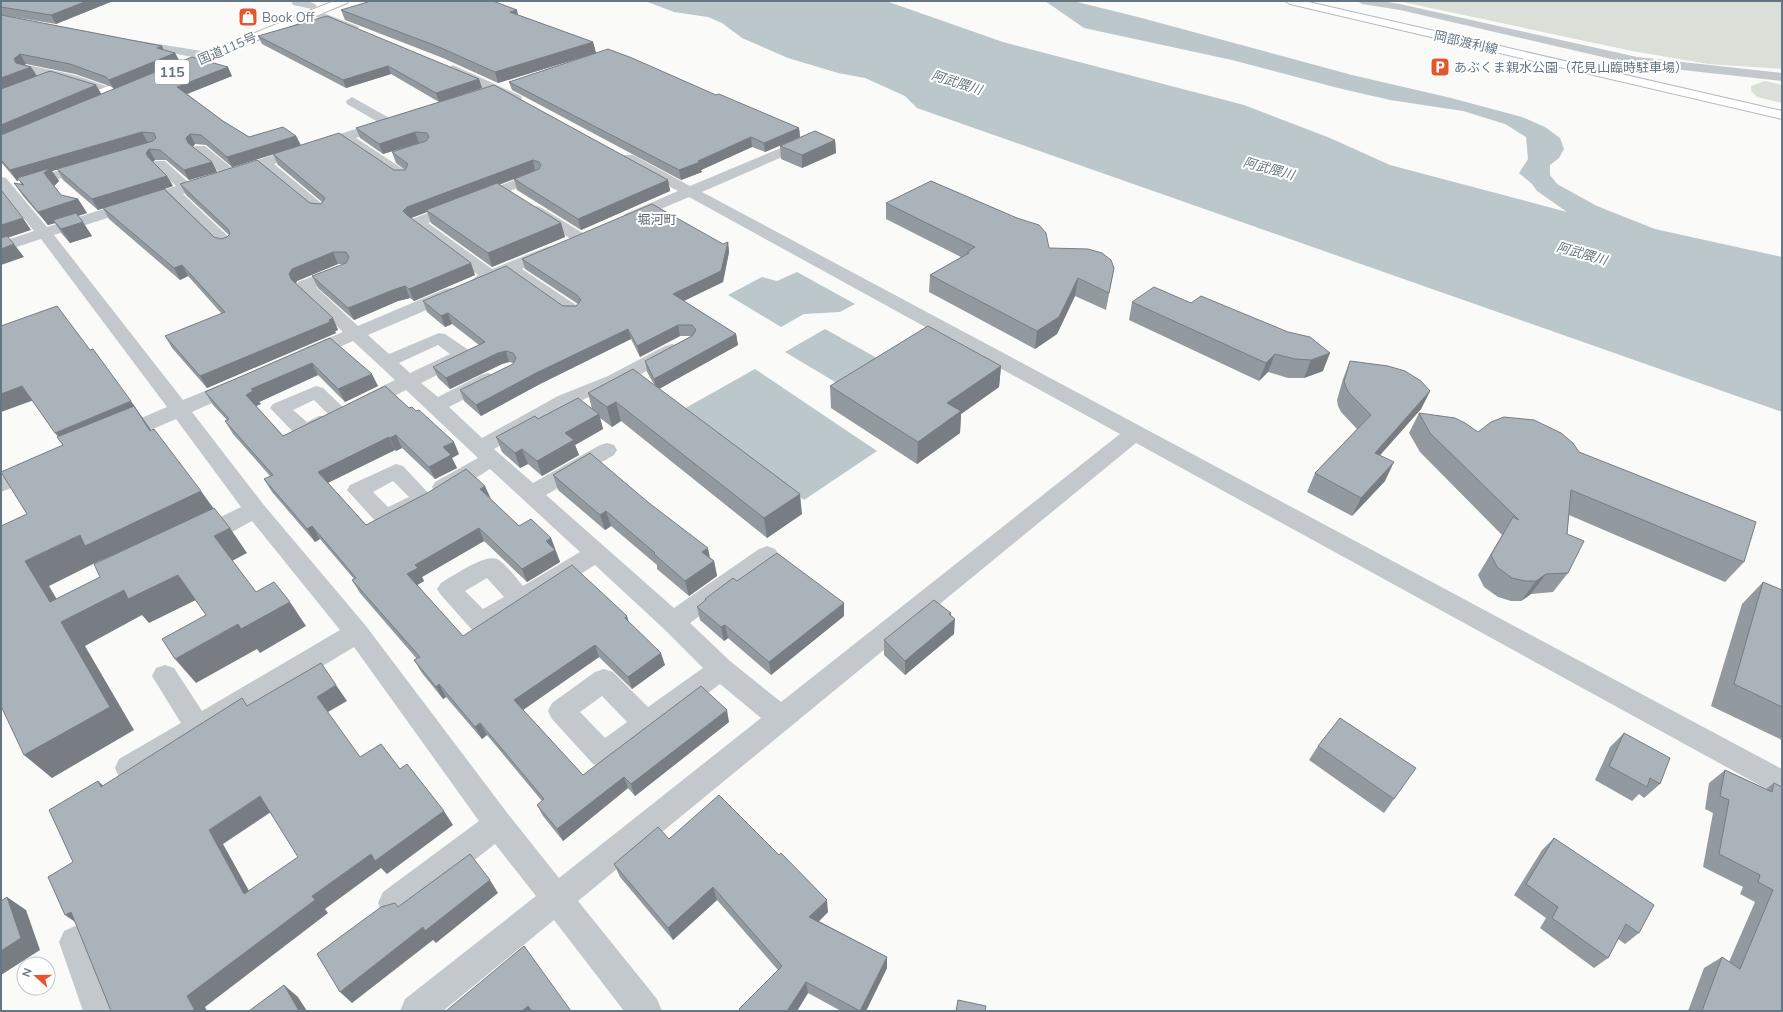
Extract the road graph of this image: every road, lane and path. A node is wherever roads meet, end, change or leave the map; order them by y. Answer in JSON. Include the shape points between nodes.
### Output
{"nodes":[{"id":1,"x":326,"y":1,"type":"edge"},
{"id":2,"x":343,"y":1,"type":"edge"},
{"id":3,"x":1290,"y":1,"type":"edge"},
{"id":4,"x":1362,"y":1,"type":"edge"},
{"id":5,"x":309,"y":7,"type":"edge"},
{"id":6,"x":372,"y":35,"type":"edge"},
{"id":7,"x":124,"y":42,"type":"edge"},
{"id":8,"x":202,"y":55,"type":"junction"},
{"id":9,"x":438,"y":62,"type":"edge"},
{"id":10,"x":27,"y":69,"type":"edge"},
{"id":11,"x":55,"y":74,"type":"junction"},
{"id":12,"x":155,"y":75,"type":"junction"},
{"id":13,"x":1782,"y":77,"type":"edge"},
{"id":14,"x":35,"y":82,"type":"edge"},
{"id":15,"x":505,"y":86,"type":"junction"},
{"id":16,"x":107,"y":91,"type":"junction"},
{"id":17,"x":476,"y":96,"type":"edge"},
{"id":18,"x":352,"y":101,"type":"dead end"},
{"id":19,"x":532,"y":107,"type":"edge"},
{"id":20,"x":1782,"y":115,"type":"edge"},
{"id":21,"x":402,"y":119,"type":"edge"},
{"id":22,"x":388,"y":123,"type":"junction"},
{"id":23,"x":346,"y":137,"type":"junction"},
{"id":24,"x":808,"y":140,"type":"edge"},
{"id":25,"x":200,"y":148,"type":"dead end"},
{"id":26,"x":614,"y":151,"type":"edge"},
{"id":27,"x":396,"y":156,"type":"edge"},
{"id":28,"x":382,"y":161,"type":"junction"},
{"id":29,"x":100,"y":163,"type":"edge"},
{"id":30,"x":264,"y":163,"type":"junction"},
{"id":31,"x":160,"y":164,"type":"dead end"},
{"id":32,"x":230,"y":174,"type":"junction"},
{"id":33,"x":404,"y":176,"type":"edge"},
{"id":34,"x":536,"y":176,"type":"edge"},
{"id":35,"x":4,"y":186,"type":"edge"},
{"id":36,"x":179,"y":190,"type":"junction"},
{"id":37,"x":690,"y":192,"type":"junction"},
{"id":38,"x":514,"y":195,"type":"junction"},
{"id":39,"x":321,"y":210,"type":"edge"},
{"id":40,"x":617,"y":223,"type":"edge"},
{"id":41,"x":44,"y":233,"type":"junction"},
{"id":42,"x":227,"y":244,"type":"edge"},
{"id":43,"x":1,"y":247,"type":"edge"},
{"id":44,"x":510,"y":268,"type":"junction"},
{"id":45,"x":346,"y":269,"type":"edge"},
{"id":46,"x":490,"y":276,"type":"junction"},
{"id":47,"x":573,"y":311,"type":"edge"},
{"id":48,"x":355,"y":334,"type":"junction"},
{"id":49,"x":687,"y":341,"type":"edge"},
{"id":50,"x":289,"y":362,"type":"edge"},
{"id":51,"x":386,"y":362,"type":"junction"},
{"id":52,"x":502,"y":372,"type":"edge"},
{"id":53,"x":253,"y":378,"type":"edge"},
{"id":54,"x":408,"y":382,"type":"junction"},
{"id":55,"x":436,"y":406,"type":"junction"},
{"id":56,"x":180,"y":410,"type":"junction"},
{"id":57,"x":340,"y":414,"type":"edge"},
{"id":58,"x":1135,"y":433,"type":"junction"},
{"id":59,"x":101,"y":443,"type":"edge"},
{"id":60,"x":607,"y":450,"type":"dead end"},
{"id":61,"x":486,"y":453,"type":"junction"},
{"id":62,"x":51,"y":464,"type":"edge"},
{"id":63,"x":1,"y":485,"type":"edge"},
{"id":64,"x":531,"y":494,"type":"junction"},
{"id":65,"x":422,"y":498,"type":"edge"},
{"id":66,"x":255,"y":510,"type":"junction"},
{"id":67,"x":185,"y":544,"type":"edge"},
{"id":68,"x":596,"y":553,"type":"junction"},
{"id":69,"x":767,"y":555,"type":"dead end"},
{"id":70,"x":520,"y":598,"type":"edge"},
{"id":71,"x":673,"y":622,"type":"junction"},
{"id":72,"x":357,"y":633,"type":"junction"},
{"id":73,"x":721,"y":669,"type":"junction"},
{"id":74,"x":165,"y":676,"type":"dead end"},
{"id":75,"x":781,"y":718,"type":"junction"},
{"id":76,"x":646,"y":724,"type":"dead end"},
{"id":77,"x":198,"y":727,"type":"junction"},
{"id":78,"x":129,"y":768,"type":"edge"},
{"id":79,"x":1782,"y":783,"type":"edge"},
{"id":80,"x":498,"y":824,"type":"junction"},
{"id":81,"x":556,"y":898,"type":"junction"},
{"id":82,"x":394,"y":903,"type":"edge"},
{"id":83,"x":75,"y":942,"type":"dead end"},
{"id":84,"x":100,"y":1011,"type":"edge"},
{"id":85,"x":417,"y":1011,"type":"edge"},
{"id":86,"x":645,"y":1011,"type":"edge"}],
"edges":[{"from":1,"to":5,"type":"main road","name":"国道115号","number":"115"},
{"from":2,"to":5,"type":"main road","name":"国道115号","number":"115"},
{"from":3,"to":20,"type":"main road","name":"岡部渡利線"},
{"from":4,"to":13,"type":"street","via":[[1400,7],[1637,61]]},
{"from":5,"to":6,"type":"street"},
{"from":5,"to":8,"type":"main road","name":"国道115号","number":"115"},
{"from":7,"to":8,"type":"street"},
{"from":8,"to":12,"type":"main road","name":"国道115号","number":"115"},
{"from":9,"to":15,"type":"street"},
{"from":10,"to":11,"type":"street"},
{"from":11,"to":14,"type":"street"},
{"from":11,"to":16,"type":"street"},
{"from":12,"to":16,"type":"main road","name":"国道115号","number":"115"},
{"from":12,"to":16,"type":"main road","name":"国道115号","number":"115","via":[[65,113]]},
{"from":15,"to":17,"type":"street"},
{"from":15,"to":19,"type":"street"},
{"from":18,"to":22,"type":"street"},
{"from":21,"to":22,"type":"street"},
{"from":22,"to":23,"type":"street"},
{"from":23,"to":28,"type":"street"},
{"from":23,"to":30,"type":"street"},
{"from":24,"to":37,"type":"street"},
{"from":25,"to":32,"type":"street"},
{"from":26,"to":37,"type":"street"},
{"from":27,"to":28,"type":"street"},
{"from":28,"to":33,"type":"street"},
{"from":29,"to":35,"type":"street"},
{"from":30,"to":32,"type":"street"},
{"from":30,"to":39,"type":"street"},
{"from":31,"to":36,"type":"street"},
{"from":32,"to":36,"type":"street"},
{"from":34,"to":38,"type":"street"},
{"from":35,"to":41,"type":"street"},
{"from":36,"to":41,"type":"street"},
{"from":36,"to":42,"type":"street"},
{"from":37,"to":40,"type":"street"},
{"from":37,"to":58,"type":"street"},
{"from":38,"to":44,"type":"street","via":[[587,235]]},
{"from":38,"to":46,"type":"street","via":[[417,222]]},
{"from":41,"to":43,"type":"street"},
{"from":41,"to":56,"type":"street"},
{"from":44,"to":46,"type":"street"},
{"from":44,"to":47,"type":"street"},
{"from":45,"to":48,"type":"street","via":[[304,286]]},
{"from":46,"to":48,"type":"street"},
{"from":48,"to":50,"type":"street"},
{"from":48,"to":51,"type":"street"},
{"from":49,"to":61,"type":"street","via":[[615,380],[565,400]]},
{"from":51,"to":54,"type":"street"},
{"from":51,"to":54,"type":"street","via":[[439,338],[463,355]]},
{"from":52,"to":55,"type":"street"},
{"from":53,"to":56,"type":"street"},
{"from":54,"to":55,"type":"street"},
{"from":54,"to":57,"type":"street"},
{"from":55,"to":61,"type":"street"},
{"from":56,"to":59,"type":"street"},
{"from":56,"to":66,"type":"street"},
{"from":58,"to":75,"type":"street"},
{"from":58,"to":79,"type":"street"},
{"from":60,"to":64,"type":"street"},
{"from":61,"to":64,"type":"street"},
{"from":61,"to":65,"type":"street"},
{"from":62,"to":63,"type":"street"},
{"from":64,"to":68,"type":"street"},
{"from":66,"to":67,"type":"street"},
{"from":66,"to":72,"type":"street"},
{"from":68,"to":70,"type":"street"},
{"from":68,"to":71,"type":"street"},
{"from":69,"to":71,"type":"street"},
{"from":71,"to":73,"type":"street"},
{"from":72,"to":77,"type":"street"},
{"from":72,"to":80,"type":"street"},
{"from":73,"to":75,"type":"street"},
{"from":73,"to":76,"type":"street"},
{"from":74,"to":77,"type":"street"},
{"from":75,"to":81,"type":"street"},
{"from":77,"to":78,"type":"street"},
{"from":80,"to":81,"type":"street"},
{"from":80,"to":82,"type":"street"},
{"from":81,"to":85,"type":"street"},
{"from":81,"to":86,"type":"street"},
{"from":83,"to":84,"type":"street"}]}
